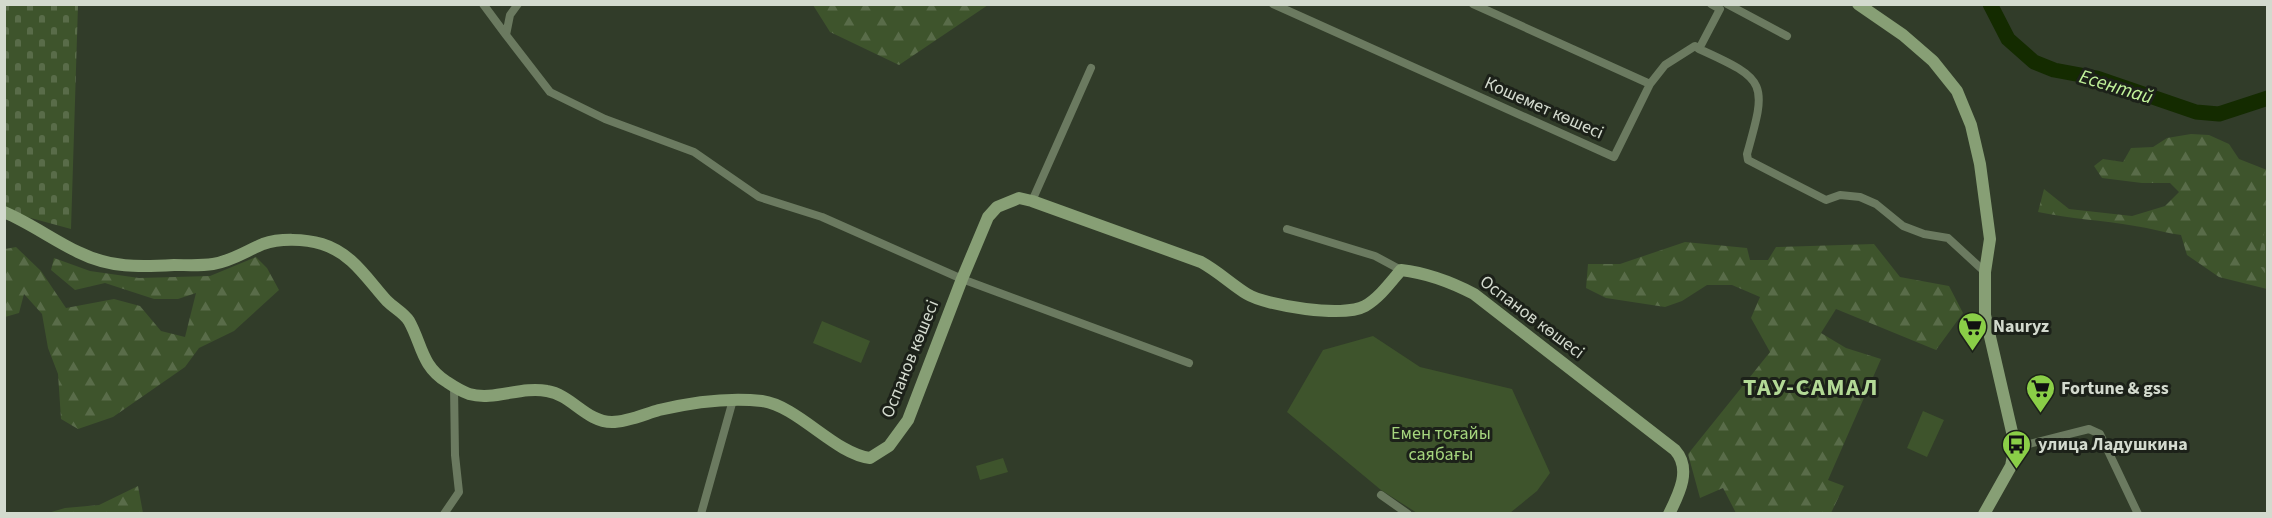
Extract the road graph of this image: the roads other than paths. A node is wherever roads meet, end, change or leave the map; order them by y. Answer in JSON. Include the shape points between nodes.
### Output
{"nodes":[{"id":1,"x":483,"y":4,"type":"edge"},
{"id":2,"x":518,"y":4,"type":"edge"},
{"id":3,"x":1273,"y":4,"type":"edge"},
{"id":4,"x":1473,"y":4,"type":"edge"},
{"id":5,"x":1711,"y":4,"type":"edge"},
{"id":6,"x":1858,"y":4,"type":"edge"},
{"id":7,"x":1723,"y":7,"type":"edge"},
{"id":8,"x":506,"y":35,"type":"junction"},
{"id":9,"x":1787,"y":36,"type":"dead end"},
{"id":10,"x":1699,"y":49,"type":"junction"},
{"id":11,"x":1092,"y":68,"type":"dead end"},
{"id":12,"x":1650,"y":84,"type":"junction"},
{"id":13,"x":1032,"y":201,"type":"junction"},
{"id":14,"x":4,"y":212,"type":"edge"},
{"id":15,"x":1287,"y":229,"type":"dead end"},
{"id":16,"x":1401,"y":270,"type":"junction"},
{"id":17,"x":1985,"y":272,"type":"junction"},
{"id":18,"x":962,"y":279,"type":"junction"},
{"id":19,"x":1189,"y":363,"type":"dead end"},
{"id":20,"x":454,"y":386,"type":"junction"},
{"id":21,"x":734,"y":400,"type":"junction"},
{"id":22,"x":2015,"y":445,"type":"junction"},
{"id":23,"x":1381,"y":495,"type":"dead end"},
{"id":24,"x":444,"y":513,"type":"edge"},
{"id":25,"x":701,"y":513,"type":"edge"},
{"id":26,"x":1408,"y":513,"type":"edge"},
{"id":27,"x":1670,"y":513,"type":"edge"},
{"id":28,"x":1984,"y":513,"type":"edge"},
{"id":29,"x":2138,"y":513,"type":"edge"}],
"edges":[{"from":1,"to":8,"type":"street"},
{"from":2,"to":8,"type":"street","via":[[510,15]]},
{"from":3,"to":12,"type":"street","name":"Кошемет көшесі","via":[[1614,157]]},
{"from":4,"to":12,"type":"street"},
{"from":5,"to":7,"type":"street"},
{"from":6,"to":17,"type":"street","via":[[1933,61],[1958,91],[1980,164],[1990,239]]},
{"from":7,"to":9,"type":"street"},
{"from":7,"to":10,"type":"street"},
{"from":8,"to":18,"type":"street","via":[[550,92],[605,119],[694,152],[759,197],[822,217]]},
{"from":10,"to":12,"type":"street","name":"Кошемет көшесі","via":[[1695,46],[1665,65]]},
{"from":10,"to":17,"type":"street","via":[[1752,77],[1759,90],[1760,109],[1747,154],[1753,165],[1826,200],[1840,195],[1876,204],[1903,226],[1948,238]]},
{"from":11,"to":13,"type":"street"},
{"from":13,"to":16,"type":"street","name":"Оспанов көшесі","via":[[1201,262],[1249,295],[1287,308],[1364,307]]},
{"from":13,"to":18,"type":"street","name":"Оспанов көшесі","via":[[1019,198],[997,207],[988,217]]},
{"from":14,"to":20,"type":"street","name":"Оспанов көшесі","via":[[79,253],[107,264],[130,267],[212,264],[266,243],[289,240],[327,246],[351,260],[407,318],[434,373]]},
{"from":15,"to":16,"type":"street","via":[[1375,256]]},
{"from":16,"to":27,"type":"street","name":"Оспанов көшесі","via":[[1434,277],[1474,294],[1675,450],[1682,460],[1682,484]]},
{"from":17,"to":22,"type":"street","via":[[1985,315]]},
{"from":18,"to":19,"type":"street"},
{"from":18,"to":21,"type":"street","name":"Оспанов көшесі","via":[[908,420],[888,446],[870,458],[851,451],[782,408],[764,401]]},
{"from":20,"to":21,"type":"street","name":"Оспанов көшесі","via":[[469,394],[549,391],[595,420],[613,422],[680,405]]},
{"from":20,"to":24,"type":"street","via":[[459,492]]},
{"from":21,"to":25,"type":"street"},
{"from":22,"to":28,"type":"street","via":[[2011,466]]},
{"from":22,"to":29,"type":"street","via":[[2089,429],[2100,434]]},
{"from":23,"to":26,"type":"street"}]}
